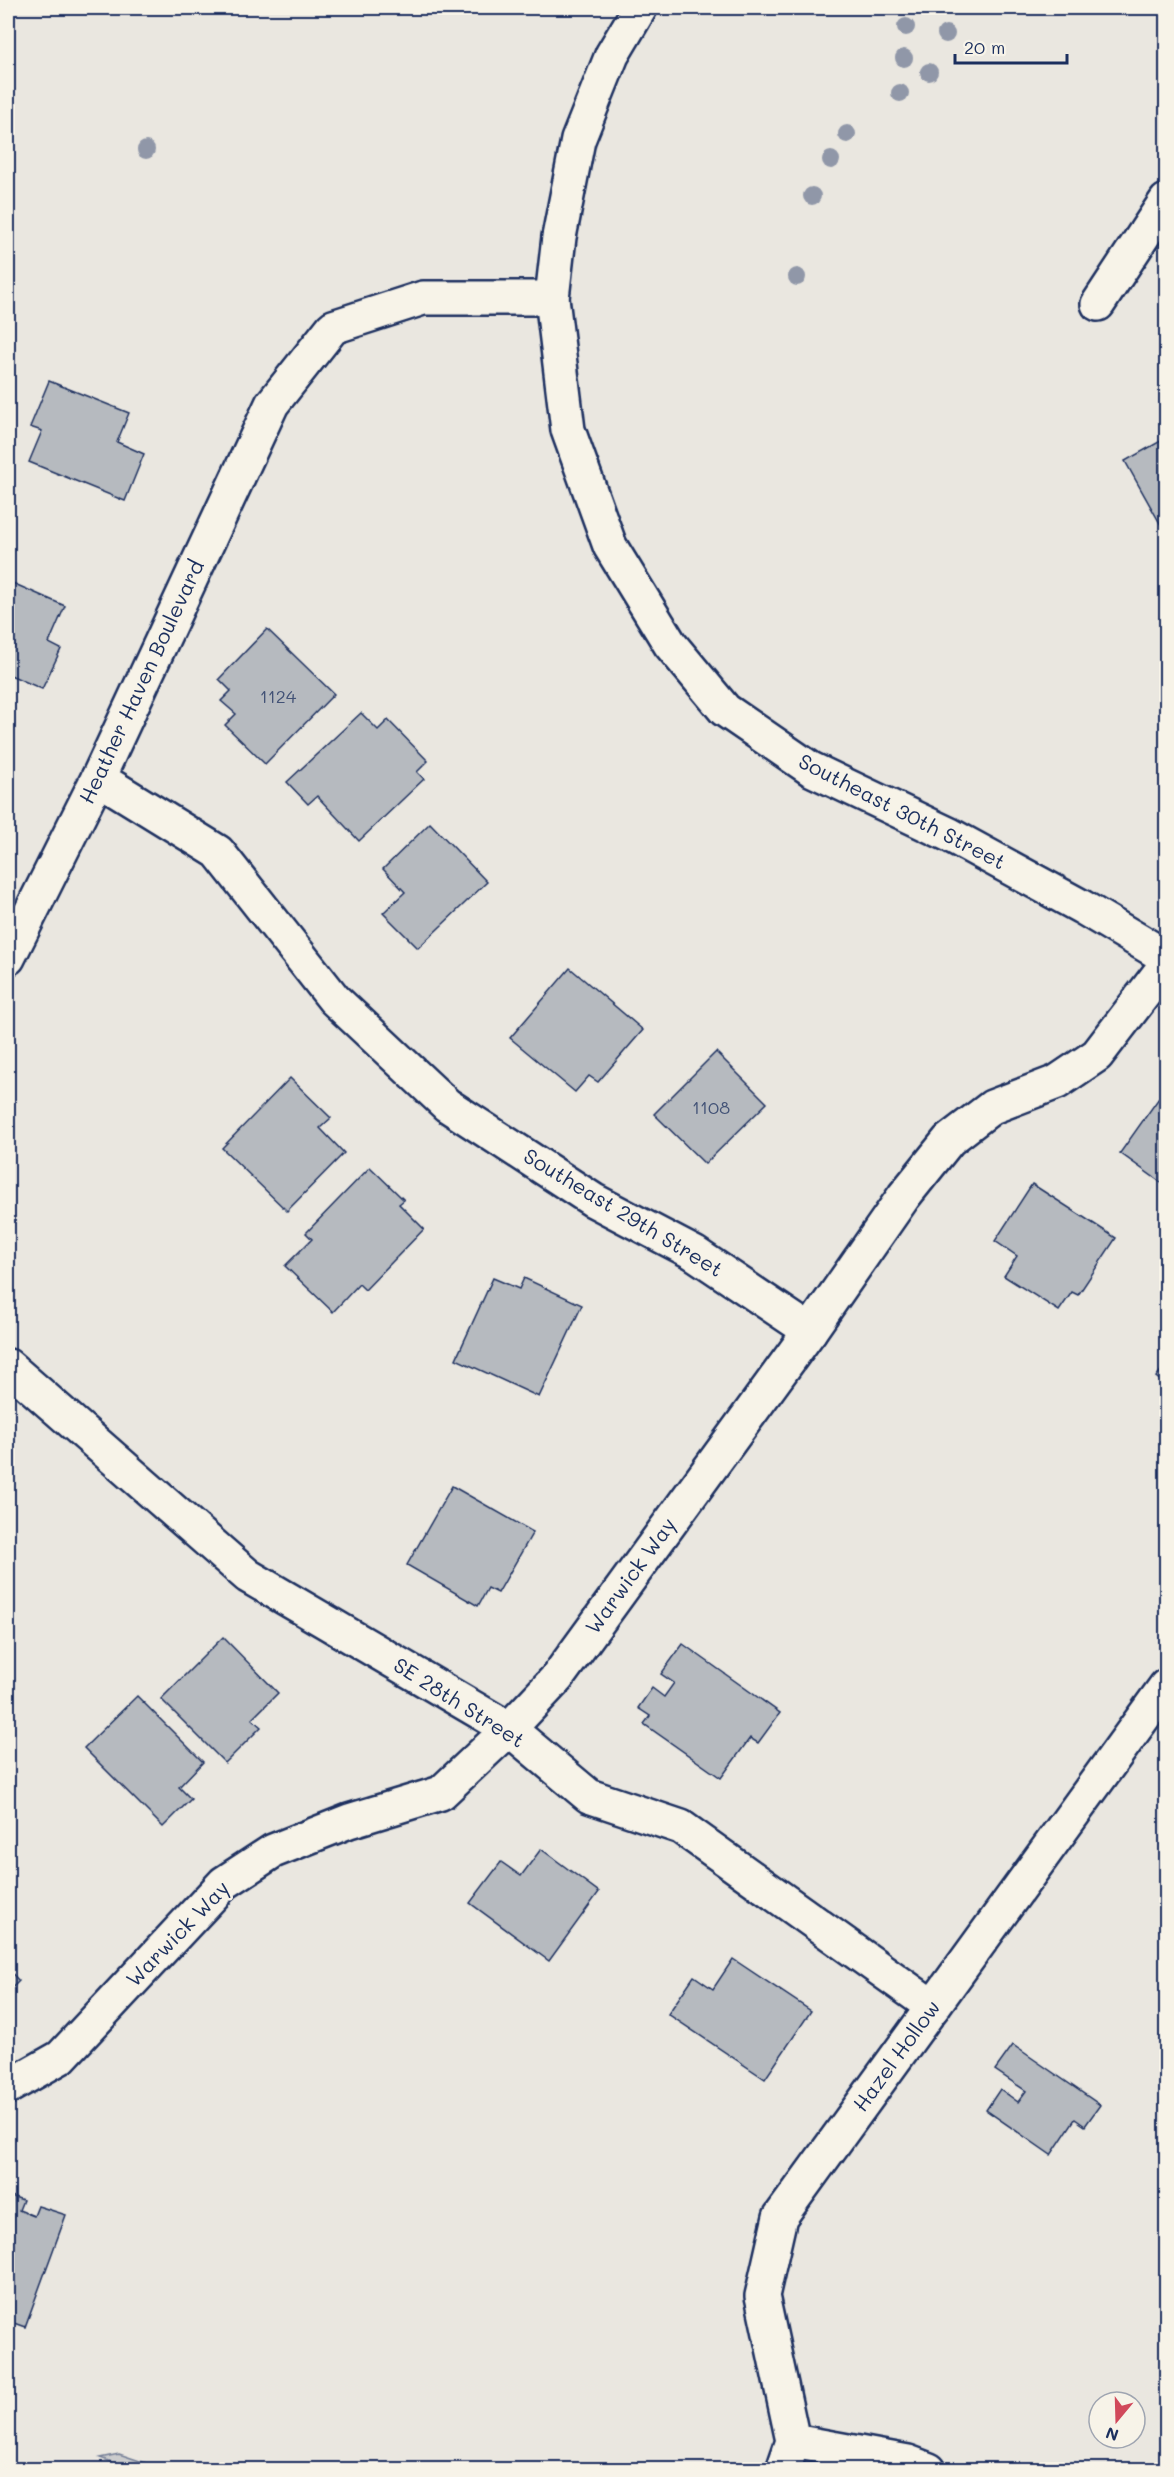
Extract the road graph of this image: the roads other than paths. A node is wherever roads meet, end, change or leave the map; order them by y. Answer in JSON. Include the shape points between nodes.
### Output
{"nodes":[{"id":1,"x":640,"y":8,"type":"edge"},
{"id":2,"x":1167,"y":201,"type":"edge"},
{"id":3,"x":552,"y":298,"type":"junction"},
{"id":4,"x":1098,"y":304,"type":"dead end"},
{"id":5,"x":98,"y":778,"type":"junction"},
{"id":6,"x":1167,"y":957,"type":"edge"},
{"id":7,"x":8,"y":958,"type":"edge"},
{"id":8,"x":1167,"y":965,"type":"edge"},
{"id":9,"x":810,"y":1331,"type":"junction"},
{"id":10,"x":8,"y":1366,"type":"edge"},
{"id":11,"x":1167,"y":1686,"type":"edge"},
{"id":12,"x":508,"y":1729,"type":"junction"},
{"id":13,"x":933,"y":2007,"type":"junction"},
{"id":14,"x":8,"y":2087,"type":"edge"},
{"id":15,"x":788,"y":2456,"type":"edge"},
{"id":16,"x":929,"y":2469,"type":"edge"}],
"edges":[{"from":1,"to":3,"type":"street","name":"Southeast 30th Street","via":[[612,55],[578,140]]},
{"from":2,"to":4,"type":"street"},
{"from":3,"to":5,"type":"street","name":"Heather Haven Boulevard","via":[[423,298],[333,327],[272,404]]},
{"from":3,"to":6,"type":"street","name":"Southeast 30th Street","via":[[568,429],[610,546],[670,644],[725,710],[811,769],[950,835]]},
{"from":5,"to":7,"type":"street","name":"Heather Haven Boulevard"},
{"from":5,"to":9,"type":"street","name":"Southeast 29th Street","via":[[218,852],[334,999],[447,1105],[593,1200],[694,1253]]},
{"from":8,"to":9,"type":"street","name":"Warwick Way","via":[[1097,1055],[1057,1082],[992,1107],[949,1140],[904,1196]]},
{"from":9,"to":12,"type":"street","name":"Warwick Way","via":[[557,1678]]},
{"from":10,"to":12,"type":"street","name":"SE 28th Street","via":[[248,1576]]},
{"from":11,"to":13,"type":"street","name":"Hazel Hollow"},
{"from":12,"to":13,"type":"street","name":"SE 28th Street","via":[[590,1796],[681,1827]]},
{"from":12,"to":14,"type":"street","name":"Warwick Way","via":[[441,1793],[349,1821],[273,1851],[224,1883],[61,2057]]},
{"from":13,"to":15,"type":"street","name":"Hazel Hollow","via":[[780,2217],[762,2296]]},
{"from":15,"to":16,"type":"street","via":[[908,2462]]}]}
